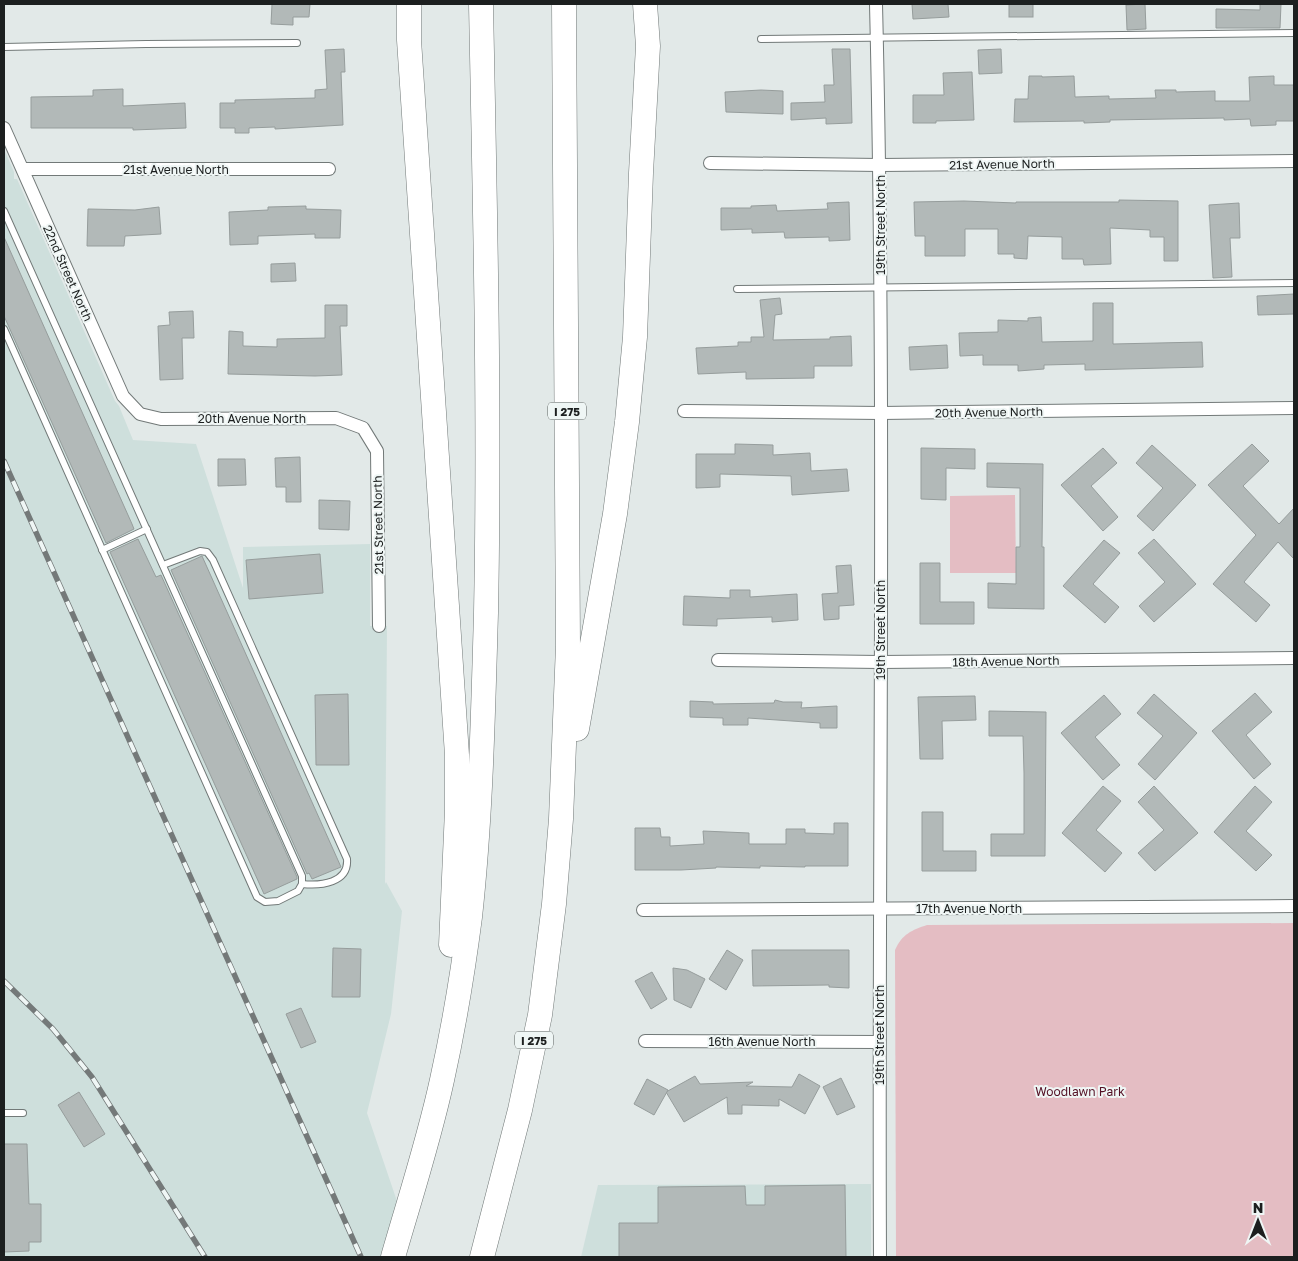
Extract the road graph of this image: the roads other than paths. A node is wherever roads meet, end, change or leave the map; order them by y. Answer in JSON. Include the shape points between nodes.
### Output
{"nodes":[{"id":1,"x":396,"y":4,"type":"edge"},
{"id":2,"x":409,"y":4,"type":"edge"},
{"id":3,"x":481,"y":4,"type":"edge"},
{"id":4,"x":564,"y":4,"type":"edge"},
{"id":5,"x":645,"y":4,"type":"edge"},
{"id":6,"x":661,"y":4,"type":"edge"},
{"id":7,"x":876,"y":4,"type":"edge"},
{"id":8,"x":1294,"y":33,"type":"edge"},
{"id":9,"x":877,"y":38,"type":"junction"},
{"id":10,"x":761,"y":39,"type":"dead end"},
{"id":11,"x":409,"y":40,"type":"junction"},
{"id":12,"x":297,"y":43,"type":"dead end"},
{"id":13,"x":648,"y":46,"type":"junction"},
{"id":14,"x":4,"y":47,"type":"edge"},
{"id":15,"x":4,"y":128,"type":"edge"},
{"id":16,"x":1294,"y":161,"type":"edge"},
{"id":17,"x":710,"y":164,"type":"dead end"},
{"id":18,"x":880,"y":165,"type":"junction"},
{"id":19,"x":329,"y":169,"type":"dead end"},
{"id":20,"x":23,"y":170,"type":"junction"},
{"id":21,"x":4,"y":211,"type":"edge"},
{"id":22,"x":1294,"y":283,"type":"edge"},
{"id":23,"x":880,"y":287,"type":"junction"},
{"id":24,"x":737,"y":289,"type":"dead end"},
{"id":25,"x":4,"y":330,"type":"edge"},
{"id":26,"x":1294,"y":408,"type":"edge"},
{"id":27,"x":684,"y":411,"type":"dead end"},
{"id":28,"x":881,"y":413,"type":"junction"},
{"id":29,"x":140,"y":414,"type":"joint"},
{"id":30,"x":362,"y":428,"type":"joint"},
{"id":31,"x":147,"y":529,"type":"junction"},
{"id":32,"x":102,"y":550,"type":"junction"},
{"id":33,"x":163,"y":565,"type":"junction"},
{"id":34,"x":379,"y":626,"type":"dead end"},
{"id":35,"x":1294,"y":658,"type":"edge"},
{"id":36,"x":718,"y":660,"type":"dead end"},
{"id":37,"x":880,"y":662,"type":"junction"},
{"id":38,"x":561,"y":819,"type":"junction"},
{"id":39,"x":302,"y":884,"type":"junction"},
{"id":40,"x":1294,"y":906,"type":"edge"},
{"id":41,"x":880,"y":908,"type":"junction"},
{"id":42,"x":644,"y":910,"type":"dead end"},
{"id":43,"x":645,"y":1041,"type":"dead end"},
{"id":44,"x":879,"y":1042,"type":"junction"},
{"id":45,"x":442,"y":1082,"type":"junction"},
{"id":46,"x":4,"y":1113,"type":"edge"},
{"id":47,"x":23,"y":1113,"type":"dead end"},
{"id":48,"x":394,"y":1257,"type":"edge"},
{"id":49,"x":482,"y":1257,"type":"edge"},
{"id":50,"x":880,"y":1257,"type":"edge"}],
"edges":[{"from":1,"to":11,"type":"highway"},
{"from":2,"to":11,"type":"highway"},
{"from":3,"to":45,"type":"highway","via":[[487,277],[487,558],[481,771],[478,842],[469,920]]},
{"from":4,"to":38,"type":"highway","number":"I 275","via":[[568,646]]},
{"from":5,"to":13,"type":"highway"},
{"from":6,"to":13,"type":"highway"},
{"from":7,"to":9,"type":"street","name":"19th Street North"},
{"from":8,"to":9,"type":"lane"},
{"from":9,"to":10,"type":"lane"},
{"from":9,"to":18,"type":"street","name":"19th Street North"},
{"from":11,"to":45,"type":"highway","via":[[457,755],[453,920]]},
{"from":12,"to":14,"type":"lane"},
{"from":13,"to":38,"type":"highway","via":[[635,338],[627,422],[615,514]]},
{"from":15,"to":20,"type":"street","name":"22nd Street North"},
{"from":16,"to":18,"type":"street","name":"21st Avenue North"},
{"from":17,"to":18,"type":"street","name":"21st Avenue North"},
{"from":18,"to":23,"type":"street","name":"19th Street North"},
{"from":19,"to":20,"type":"street","name":"21st Avenue North"},
{"from":20,"to":29,"type":"street","name":"22nd Street North","via":[[123,396]]},
{"from":21,"to":31,"type":"lane"},
{"from":22,"to":23,"type":"lane"},
{"from":23,"to":24,"type":"lane"},
{"from":23,"to":28,"type":"street","name":"19th Street North"},
{"from":25,"to":32,"type":"lane"},
{"from":26,"to":28,"type":"street","name":"20th Avenue North"},
{"from":27,"to":28,"type":"street","name":"20th Avenue North"},
{"from":28,"to":37,"type":"street","name":"19th Street North"},
{"from":29,"to":30,"type":"street","name":"20th Avenue North","via":[[161,418],[336,418]]},
{"from":30,"to":34,"type":"street","name":"21st Street North","via":[[377,451]]},
{"from":31,"to":32,"type":"lane"},
{"from":31,"to":33,"type":"lane"},
{"from":32,"to":39,"type":"lane","via":[[257,897],[265,902],[278,901],[298,891]]},
{"from":33,"to":39,"type":"lane","via":[[302,876]]},
{"from":33,"to":39,"type":"lane","via":[[200,551],[207,552],[213,560],[347,859],[348,868],[331,882]]},
{"from":35,"to":37,"type":"street","name":"18th Avenue North"},
{"from":36,"to":37,"type":"street","name":"18th Avenue North"},
{"from":37,"to":41,"type":"street","name":"19th Street North"},
{"from":38,"to":49,"type":"highway","number":"I 275","via":[[540,1015],[520,1110]]},
{"from":40,"to":41,"type":"street","name":"17th Avenue North"},
{"from":41,"to":42,"type":"street","name":"17th Avenue North"},
{"from":41,"to":44,"type":"street","name":"19th Street North"},
{"from":43,"to":44,"type":"street","name":"16th Avenue North"},
{"from":44,"to":50,"type":"street","name":"19th Street North"},
{"from":45,"to":48,"type":"highway"},
{"from":46,"to":47,"type":"lane"}]}
